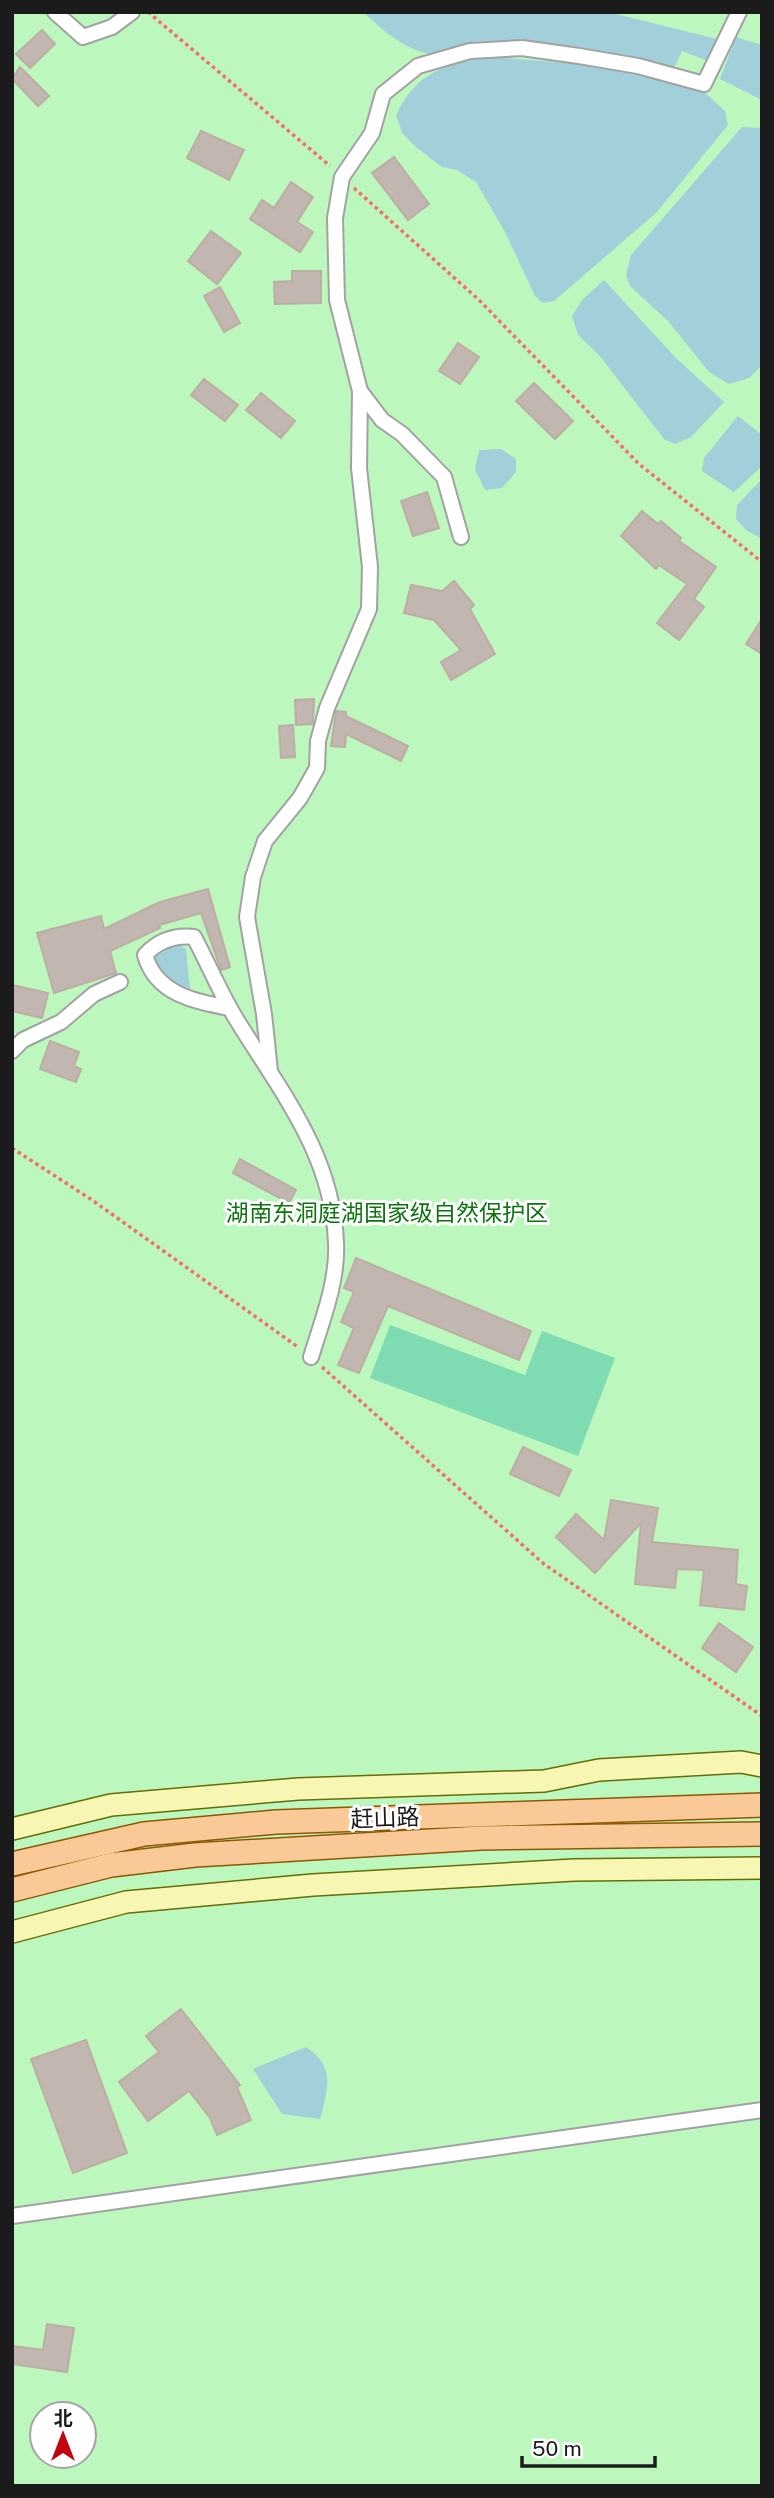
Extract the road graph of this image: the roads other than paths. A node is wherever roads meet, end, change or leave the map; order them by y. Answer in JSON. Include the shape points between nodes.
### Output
{"nodes":[{"id":1,"x":55,"y":12,"type":"edge"},
{"id":2,"x":132,"y":12,"type":"edge"},
{"id":3,"x":739,"y":12,"type":"edge"},
{"id":4,"x":360,"y":391,"type":"junction"},
{"id":5,"x":461,"y":537,"type":"dead end"},
{"id":6,"x":120,"y":982,"type":"dead end"},
{"id":7,"x":230,"y":1008,"type":"junction"},
{"id":8,"x":12,"y":1051,"type":"edge"},
{"id":9,"x":270,"y":1071,"type":"junction"},
{"id":10,"x":311,"y":1357,"type":"road end"},
{"id":11,"x":762,"y":1766,"type":"edge"},
{"id":12,"x":762,"y":1805,"type":"edge"},
{"id":13,"x":12,"y":1829,"type":"edge"},
{"id":14,"x":762,"y":1834,"type":"edge"},
{"id":15,"x":12,"y":1864,"type":"edge"},
{"id":16,"x":762,"y":1868,"type":"edge"},
{"id":17,"x":12,"y":1890,"type":"edge"},
{"id":18,"x":12,"y":1932,"type":"edge"},
{"id":19,"x":762,"y":2110,"type":"edge"},
{"id":20,"x":12,"y":2216,"type":"edge"}],
"edges":[{"from":1,"to":2,"type":"street","via":[[83,37],[112,27]]},
{"from":3,"to":4,"type":"street","via":[[704,84],[638,66],[522,48],[470,51],[418,66],[383,94],[372,133],[342,177],[335,218],[337,300]]},
{"from":4,"to":5,"type":"street","via":[[382,420],[444,477]]},
{"from":4,"to":9,"type":"street","via":[[359,468],[370,567],[369,609],[327,708],[317,768],[300,798],[265,841],[247,917]]},
{"from":6,"to":8,"type":"street","via":[[94,994],[61,1023],[23,1040]]},
{"from":7,"to":7,"type":"street","via":[[194,937],[156,944],[145,955],[151,974],[164,986]]},
{"from":7,"to":9,"type":"street"},
{"from":9,"to":10,"type":"street","via":[[317,1153],[330,1196],[336,1245],[327,1308]]},
{"from":11,"to":13,"type":"main road","via":[[741,1762],[625,1769],[544,1781],[298,1789],[111,1804]]},
{"from":12,"to":15,"type":"main road","name":"赶山路","via":[[276,1822],[144,1834]]},
{"from":14,"to":17,"type":"main road","name":"赶山路","via":[[481,1838],[195,1855],[111,1866]]},
{"from":16,"to":18,"type":"main road","via":[[574,1870],[313,1885],[126,1902]]},
{"from":19,"to":20,"type":"street"}]}
